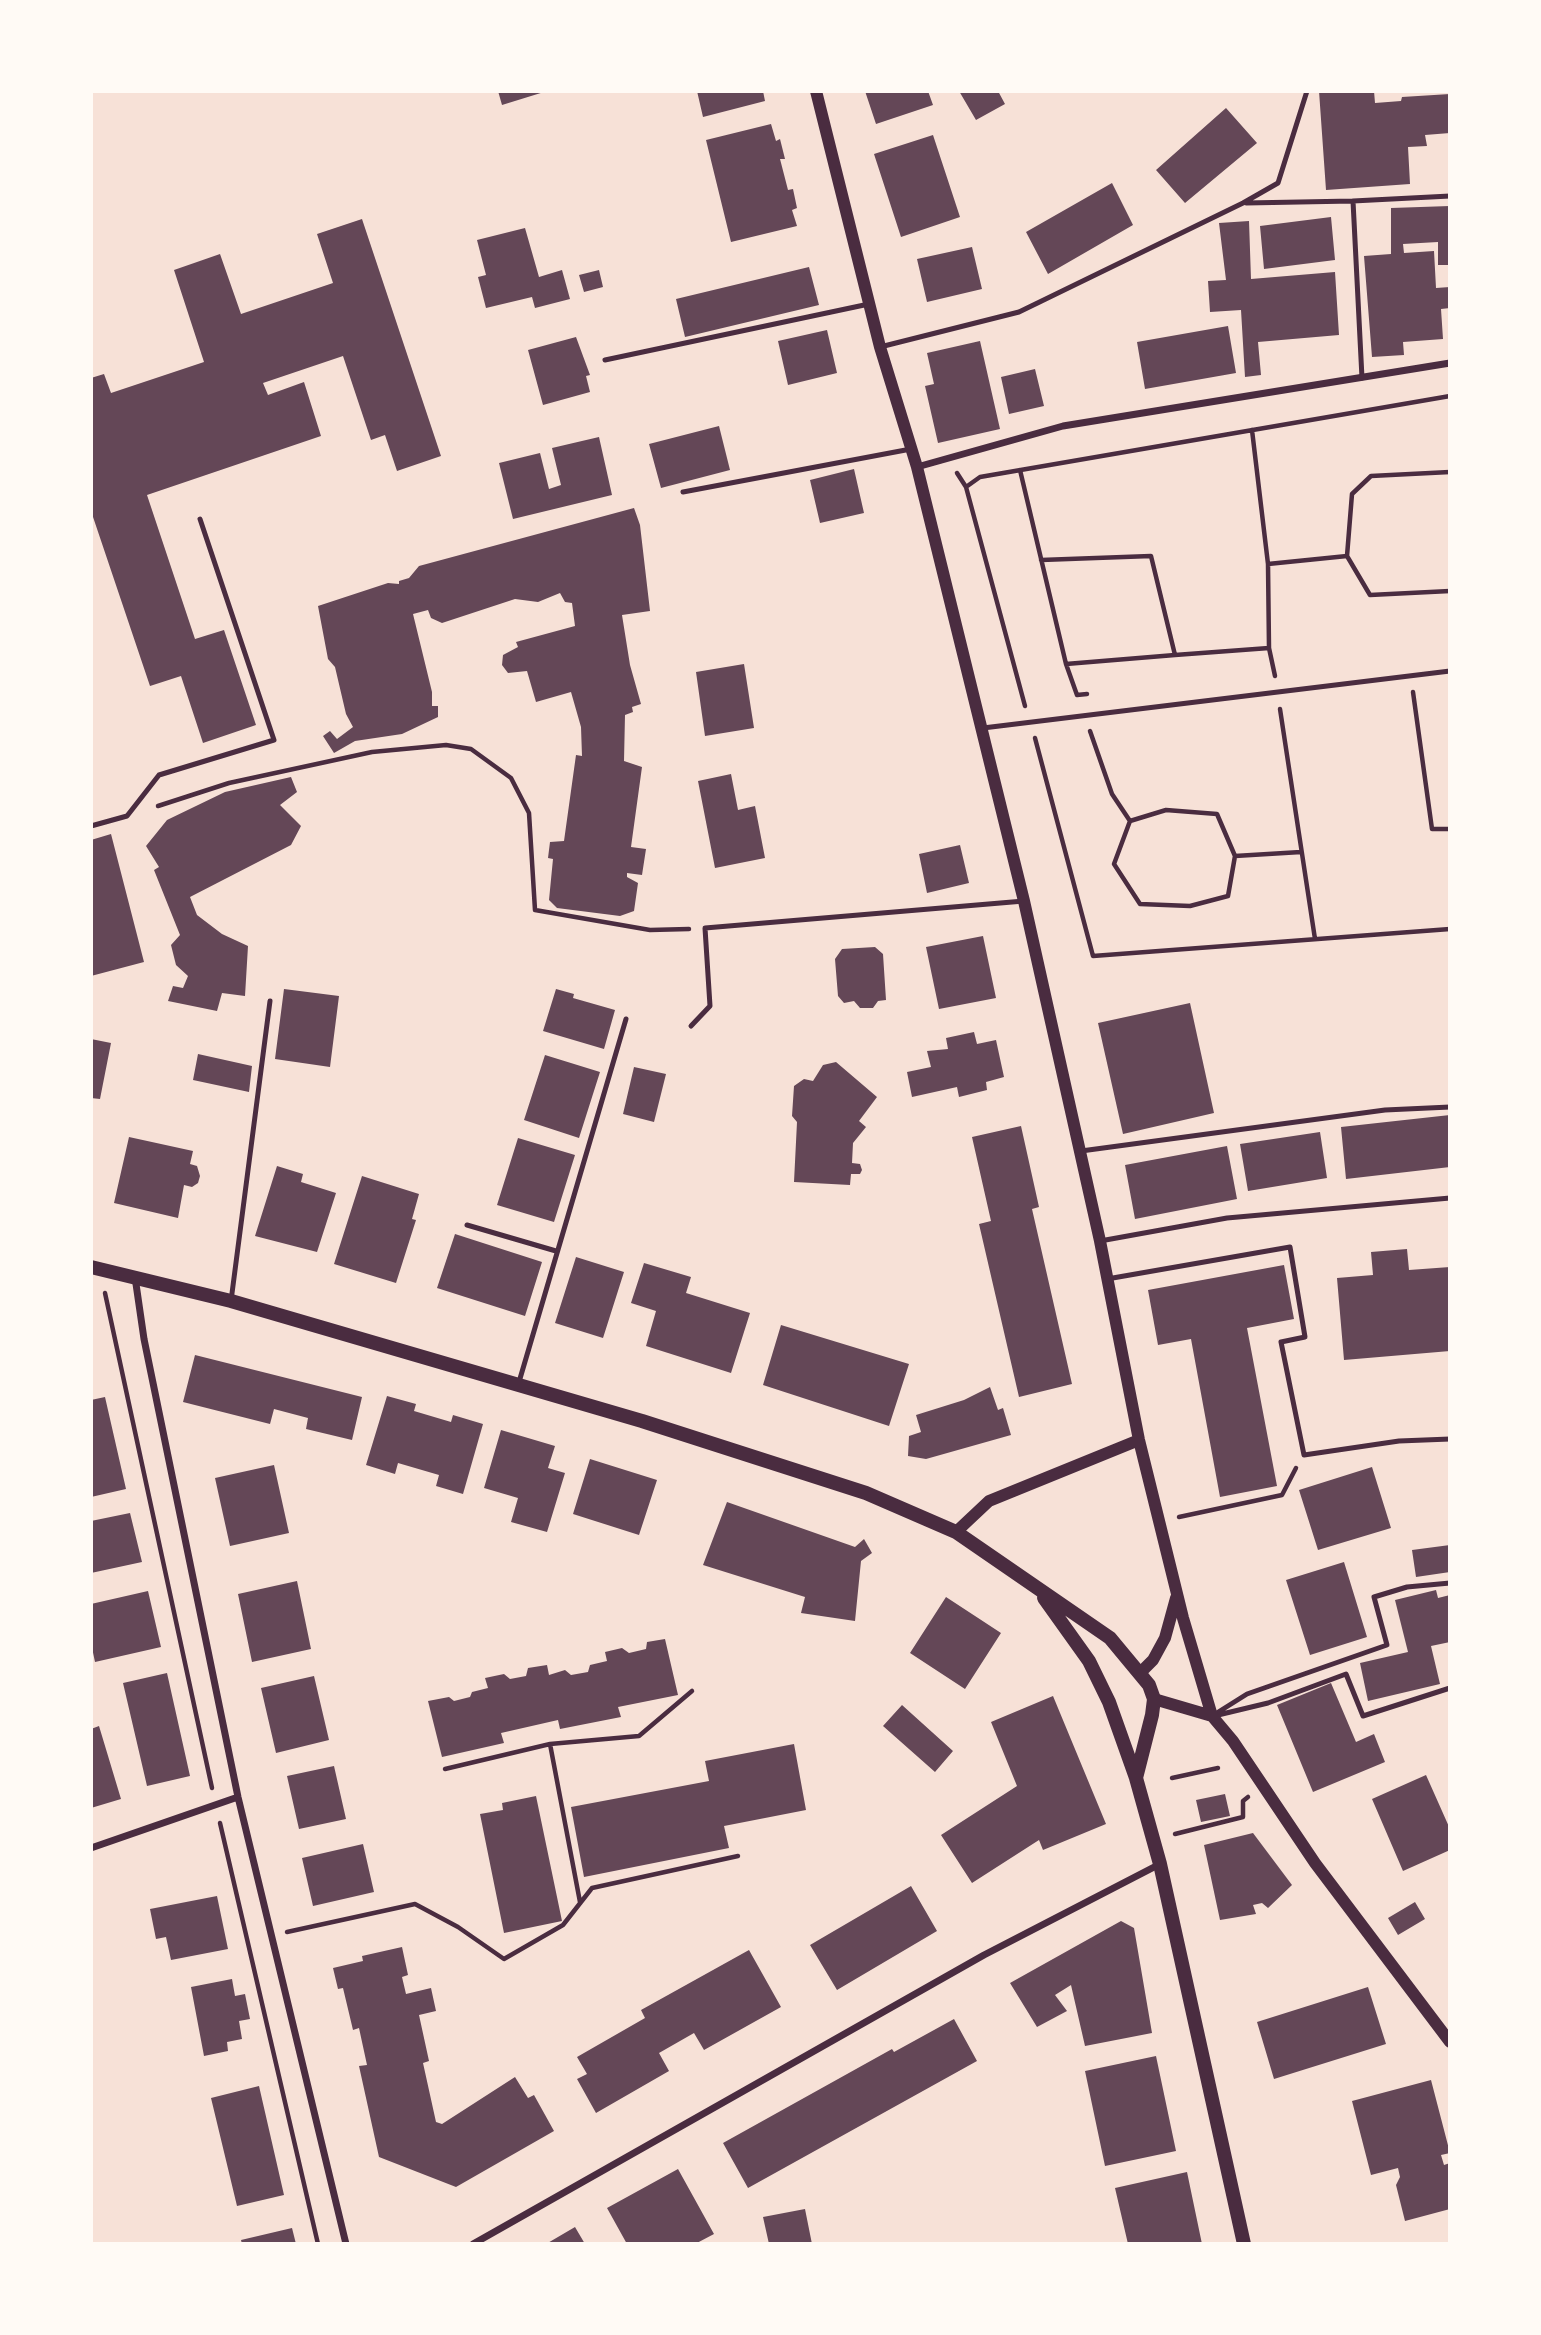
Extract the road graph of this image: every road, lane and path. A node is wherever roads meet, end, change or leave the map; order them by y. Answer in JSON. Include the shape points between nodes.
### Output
{"nodes":[{"id":1,"x":816,"y":91,"type":"edge"},
{"id":2,"x":1307,"y":91,"type":"edge"},
{"id":3,"x":1450,"y":195,"type":"edge"},
{"id":4,"x":1353,"y":201,"type":"junction"},
{"id":5,"x":1243,"y":203,"type":"junction"},
{"id":6,"x":869,"y":304,"type":"junction"},
{"id":7,"x":880,"y":347,"type":"junction"},
{"id":8,"x":605,"y":360,"type":"dead end"},
{"id":9,"x":1450,"y":363,"type":"edge"},
{"id":10,"x":1362,"y":378,"type":"junction"},
{"id":11,"x":1450,"y":396,"type":"edge"},
{"id":12,"x":911,"y":449,"type":"junction"},
{"id":13,"x":917,"y":467,"type":"junction"},
{"id":14,"x":1020,"y":470,"type":"junction"},
{"id":15,"x":1450,"y":472,"type":"edge"},
{"id":16,"x":958,"y":476,"type":"dead end"},
{"id":17,"x":967,"y":487,"type":"junction"},
{"id":18,"x":683,"y":492,"type":"dead end"},
{"id":19,"x":200,"y":519,"type":"dead end"},
{"id":20,"x":1347,"y":556,"type":"junction"},
{"id":21,"x":1041,"y":560,"type":"junction"},
{"id":22,"x":1268,"y":564,"type":"dead end"},
{"id":23,"x":1450,"y":591,"type":"edge"},
{"id":24,"x":1269,"y":648,"type":"dead end"},
{"id":25,"x":1175,"y":655,"type":"junction"},
{"id":26,"x":1066,"y":664,"type":"junction"},
{"id":27,"x":1450,"y":671,"type":"edge"},
{"id":28,"x":1413,"y":691,"type":"dead end"},
{"id":29,"x":1077,"y":695,"type":"dead end"},
{"id":30,"x":1030,"y":720,"type":"junction"},
{"id":31,"x":980,"y":728,"type":"junction"},
{"id":32,"x":1089,"y":730,"type":"dead end"},
{"id":33,"x":127,"y":816,"type":"junction"},
{"id":34,"x":1130,"y":821,"type":"junction"},
{"id":35,"x":91,"y":826,"type":"edge"},
{"id":36,"x":1450,"y":829,"type":"edge"},
{"id":37,"x":1301,"y":852,"type":"dead end"},
{"id":38,"x":1235,"y":856,"type":"junction"},
{"id":39,"x":1024,"y":901,"type":"junction"},
{"id":40,"x":705,"y":928,"type":"junction"},
{"id":41,"x":1450,"y":929,"type":"edge"},
{"id":42,"x":270,"y":1001,"type":"dead end"},
{"id":43,"x":626,"y":1019,"type":"dead end"},
{"id":44,"x":691,"y":1026,"type":"dead end"},
{"id":45,"x":1450,"y":1107,"type":"edge"},
{"id":46,"x":1080,"y":1151,"type":"junction"},
{"id":47,"x":1450,"y":1198,"type":"edge"},
{"id":48,"x":467,"y":1225,"type":"dead end"},
{"id":49,"x":1100,"y":1241,"type":"junction"},
{"id":50,"x":556,"y":1251,"type":"junction"},
{"id":51,"x":95,"y":1268,"type":"edge"},
{"id":52,"x":135,"y":1276,"type":"junction"},
{"id":53,"x":1107,"y":1279,"type":"junction"},
{"id":54,"x":231,"y":1301,"type":"junction"},
{"id":55,"x":519,"y":1384,"type":"junction"},
{"id":56,"x":1450,"y":1439,"type":"edge"},
{"id":57,"x":1139,"y":1440,"type":"junction"},
{"id":58,"x":1304,"y":1455,"type":"junction"},
{"id":59,"x":1158,"y":1521,"type":"junction"},
{"id":60,"x":956,"y":1532,"type":"junction"},
{"id":61,"x":1450,"y":1583,"type":"edge"},
{"id":62,"x":1035,"y":1586,"type":"junction"},
{"id":63,"x":1177,"y":1594,"type":"junction"},
{"id":64,"x":1140,"y":1673,"type":"junction"},
{"id":65,"x":1450,"y":1688,"type":"edge"},
{"id":66,"x":692,"y":1691,"type":"dead end"},
{"id":67,"x":1154,"y":1699,"type":"junction"},
{"id":68,"x":1212,"y":1716,"type":"junction"},
{"id":69,"x":550,"y":1744,"type":"junction"},
{"id":70,"x":1218,"y":1768,"type":"dead end"},
{"id":71,"x":445,"y":1769,"type":"dead end"},
{"id":72,"x":1136,"y":1778,"type":"junction"},
{"id":73,"x":1172,"y":1778,"type":"dead end"},
{"id":74,"x":238,"y":1797,"type":"junction"},
{"id":75,"x":1243,"y":1801,"type":"dead end"},
{"id":76,"x":216,"y":1803,"type":"junction"},
{"id":77,"x":1187,"y":1830,"type":"dead end"},
{"id":78,"x":91,"y":1848,"type":"edge"},
{"id":79,"x":738,"y":1856,"type":"dead end"},
{"id":80,"x":1160,"y":1864,"type":"junction"},
{"id":81,"x":581,"y":1903,"type":"junction"},
{"id":82,"x":273,"y":1935,"type":"junction"},
{"id":83,"x":1450,"y":2042,"type":"edge"},
{"id":84,"x":318,"y":2244,"type":"edge"},
{"id":85,"x":346,"y":2244,"type":"edge"},
{"id":86,"x":473,"y":2244,"type":"edge"},
{"id":87,"x":1244,"y":2244,"type":"edge"}],
"edges":[{"from":1,"to":6,"type":"street"},
{"from":2,"to":5,"type":"lane","via":[[1278,183]]},
{"from":3,"to":4,"type":"lane"},
{"from":4,"to":5,"type":"lane"},
{"from":4,"to":10,"type":"lane"},
{"from":5,"to":7,"type":"lane","via":[[1019,312]]},
{"from":6,"to":7,"type":"street"},
{"from":6,"to":8,"type":"lane"},
{"from":7,"to":12,"type":"street"},
{"from":9,"to":10,"type":"street"},
{"from":10,"to":13,"type":"street","via":[[1063,426]]},
{"from":11,"to":14,"type":"path"},
{"from":12,"to":13,"type":"street"},
{"from":12,"to":18,"type":"lane"},
{"from":13,"to":31,"type":"street"},
{"from":14,"to":17,"type":"path","via":[[980,477]]},
{"from":14,"to":21,"type":"path"},
{"from":15,"to":20,"type":"path","via":[[1371,476],[1352,494]]},
{"from":16,"to":17,"type":"path"},
{"from":17,"to":30,"type":"path"},
{"from":19,"to":33,"type":"lane","via":[[274,740],[159,775]]},
{"from":20,"to":22,"type":"path"},
{"from":20,"to":23,"type":"path","via":[[1370,595]]},
{"from":21,"to":25,"type":"path","via":[[1151,556]]},
{"from":21,"to":26,"type":"path"},
{"from":24,"to":25,"type":"path"},
{"from":25,"to":26,"type":"path"},
{"from":26,"to":29,"type":"path"},
{"from":27,"to":30,"type":"lane"},
{"from":28,"to":36,"type":"path","via":[[1432,829]]},
{"from":30,"to":31,"type":"lane"},
{"from":30,"to":41,"type":"path","via":[[1093,956]]},
{"from":31,"to":39,"type":"street"},
{"from":32,"to":34,"type":"path","via":[[1112,794]]},
{"from":33,"to":35,"type":"lane"},
{"from":33,"to":40,"type":"path","via":[[229,783],[372,752],[446,745],[471,748],[511,778],[529,813],[535,911],[650,930]]},
{"from":34,"to":38,"type":"path","via":[[1166,810],[1217,814]]},
{"from":34,"to":38,"type":"path","via":[[1114,864],[1140,904],[1190,906],[1228,896]]},
{"from":37,"to":38,"type":"path"},
{"from":39,"to":40,"type":"lane"},
{"from":39,"to":46,"type":"street"},
{"from":40,"to":44,"type":"lane","via":[[710,1006]]},
{"from":42,"to":54,"type":"lane"},
{"from":43,"to":50,"type":"lane"},
{"from":45,"to":46,"type":"lane","via":[[1385,1110]]},
{"from":46,"to":49,"type":"street"},
{"from":47,"to":49,"type":"lane","via":[[1227,1218]]},
{"from":48,"to":50,"type":"lane"},
{"from":49,"to":53,"type":"street"},
{"from":50,"to":55,"type":"lane"},
{"from":51,"to":52,"type":"main road"},
{"from":51,"to":76,"type":"path"},
{"from":52,"to":54,"type":"main road"},
{"from":52,"to":74,"type":"street","via":[[146,1353]]},
{"from":53,"to":57,"type":"street"},
{"from":53,"to":58,"type":"lane","via":[[1290,1247],[1305,1337],[1281,1342]]},
{"from":54,"to":55,"type":"main road"},
{"from":55,"to":60,"type":"main road","via":[[817,1476]]},
{"from":56,"to":58,"type":"lane","via":[[1399,1441]]},
{"from":57,"to":59,"type":"street"},
{"from":57,"to":60,"type":"street","via":[[989,1501]]},
{"from":58,"to":59,"type":"path","via":[[1282,1494]]},
{"from":59,"to":63,"type":"street"},
{"from":60,"to":62,"type":"main road"},
{"from":61,"to":68,"type":"lane","via":[[1407,1587],[1374,1597],[1387,1645],[1247,1694]]},
{"from":62,"to":64,"type":"main road","via":[[1110,1638]]},
{"from":62,"to":72,"type":"main road","via":[[1079,1644],[1109,1702]]},
{"from":63,"to":64,"type":"street","via":[[1164,1638]]},
{"from":63,"to":68,"type":"street"},
{"from":64,"to":67,"type":"main road"},
{"from":65,"to":68,"type":"lane","via":[[1363,1716],[1346,1674],[1268,1703]]},
{"from":66,"to":69,"type":"path","via":[[639,1736]]},
{"from":67,"to":68,"type":"street"},
{"from":67,"to":72,"type":"main road"},
{"from":68,"to":83,"type":"street","via":[[1315,1864]]},
{"from":69,"to":71,"type":"path"},
{"from":69,"to":81,"type":"path"},
{"from":70,"to":73,"type":"path"},
{"from":72,"to":80,"type":"main road"},
{"from":74,"to":76,"type":"street"},
{"from":74,"to":82,"type":"street"},
{"from":75,"to":77,"type":"path","via":[[1243,1817]]},
{"from":76,"to":78,"type":"street"},
{"from":76,"to":84,"type":"path"},
{"from":79,"to":81,"type":"path","via":[[592,1888]]},
{"from":80,"to":86,"type":"street","via":[[985,1955]]},
{"from":80,"to":87,"type":"main road"},
{"from":81,"to":82,"type":"path","via":[[563,1925],[505,1959],[415,1904]]},
{"from":82,"to":85,"type":"street"}]}
